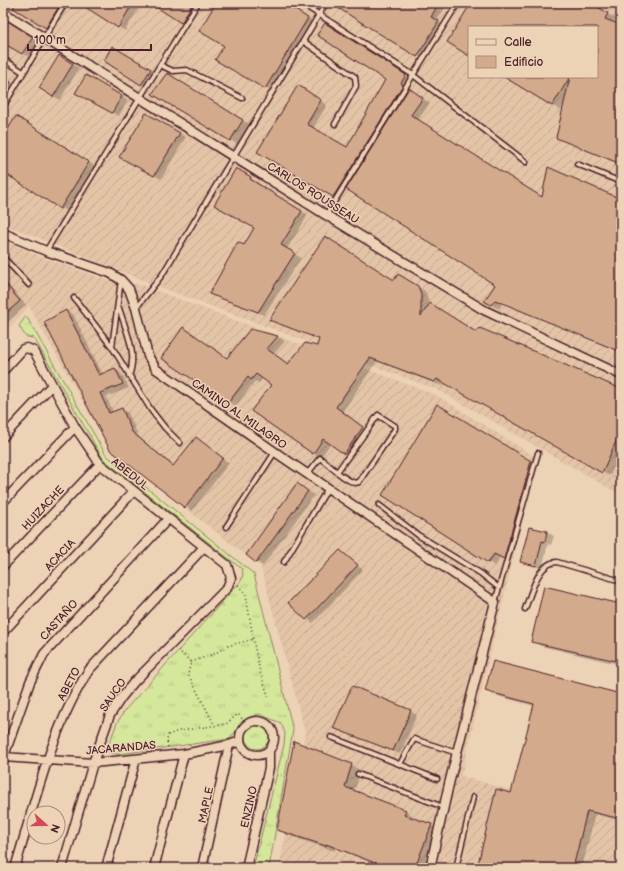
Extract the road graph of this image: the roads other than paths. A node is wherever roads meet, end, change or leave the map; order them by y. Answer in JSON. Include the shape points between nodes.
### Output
{"nodes":[{"id":1,"x":64,"y":3,"type":"edge"},
{"id":2,"x":198,"y":3,"type":"edge"},
{"id":3,"x":301,"y":3,"type":"edge"},
{"id":4,"x":326,"y":3,"type":"edge"},
{"id":5,"x":458,"y":3,"type":"edge"},
{"id":6,"x":3,"y":12,"type":"edge"},
{"id":7,"x":319,"y":14,"type":"junction"},
{"id":8,"x":44,"y":36,"type":"junction"},
{"id":9,"x":303,"y":42,"type":"junction"},
{"id":10,"x":3,"y":59,"type":"edge"},
{"id":11,"x":160,"y":65,"type":"junction"},
{"id":12,"x":23,"y":72,"type":"junction"},
{"id":13,"x":413,"y":75,"type":"junction"},
{"id":14,"x":141,"y":97,"type":"junction"},
{"id":15,"x":242,"y":98,"type":"dead end"},
{"id":16,"x":3,"y":107,"type":"edge"},
{"id":17,"x":335,"y":124,"type":"dead end"},
{"id":18,"x":234,"y":156,"type":"junction"},
{"id":19,"x":526,"y":162,"type":"dead end"},
{"id":20,"x":577,"y":164,"type":"dead end"},
{"id":21,"x":621,"y":182,"type":"edge"},
{"id":22,"x":326,"y":215,"type":"junction"},
{"id":23,"x":3,"y":233,"type":"edge"},
{"id":24,"x":46,"y":251,"type":"junction"},
{"id":25,"x":3,"y":257,"type":"edge"},
{"id":26,"x":121,"y":280,"type":"junction"},
{"id":27,"x":29,"y":285,"type":"dead end"},
{"id":28,"x":74,"y":298,"type":"dead end"},
{"id":29,"x":118,"y":306,"type":"junction"},
{"id":30,"x":136,"y":308,"type":"junction"},
{"id":31,"x":112,"y":347,"type":"junction"},
{"id":32,"x":3,"y":371,"type":"edge"},
{"id":33,"x":621,"y":375,"type":"edge"},
{"id":34,"x":129,"y":376,"type":"junction"},
{"id":35,"x":52,"y":385,"type":"junction"},
{"id":36,"x":75,"y":427,"type":"junction"},
{"id":37,"x":3,"y":437,"type":"edge"},
{"id":38,"x":180,"y":443,"type":"dead end"},
{"id":39,"x":275,"y":452,"type":"junction"},
{"id":40,"x":538,"y":453,"type":"dead end"},
{"id":41,"x":100,"y":464,"type":"junction"},
{"id":42,"x":337,"y":472,"type":"junction"},
{"id":43,"x":307,"y":474,"type":"junction"},
{"id":44,"x":328,"y":488,"type":"junction"},
{"id":45,"x":133,"y":492,"type":"junction"},
{"id":46,"x":3,"y":502,"type":"edge"},
{"id":47,"x":379,"y":505,"type":"dead end"},
{"id":48,"x":168,"y":518,"type":"junction"},
{"id":49,"x":226,"y":527,"type":"dead end"},
{"id":50,"x":204,"y":547,"type":"junction"},
{"id":51,"x":284,"y":562,"type":"dead end"},
{"id":52,"x":3,"y":566,"type":"edge"},
{"id":53,"x":621,"y":581,"type":"edge"},
{"id":54,"x":227,"y":588,"type":"joint"},
{"id":55,"x":499,"y":588,"type":"junction"},
{"id":56,"x":495,"y":602,"type":"junction"},
{"id":57,"x":524,"y":609,"type":"dead end"},
{"id":58,"x":3,"y":632,"type":"edge"},
{"id":59,"x":332,"y":737,"type":"dead end"},
{"id":60,"x":240,"y":740,"type":"junction"},
{"id":61,"x":229,"y":745,"type":"junction"},
{"id":62,"x":269,"y":751,"type":"junction"},
{"id":63,"x":457,"y":753,"type":"junction"},
{"id":64,"x":184,"y":754,"type":"junction"},
{"id":65,"x":3,"y":758,"type":"edge"},
{"id":66,"x":136,"y":759,"type":"junction"},
{"id":67,"x":47,"y":761,"type":"junction"},
{"id":68,"x":93,"y":763,"type":"junction"},
{"id":69,"x":400,"y":764,"type":"junction"},
{"id":70,"x":358,"y":774,"type":"dead end"},
{"id":71,"x":437,"y":779,"type":"dead end"},
{"id":72,"x":473,"y":797,"type":"dead end"},
{"id":73,"x":444,"y":807,"type":"junction"},
{"id":74,"x":15,"y":868,"type":"edge"},
{"id":75,"x":62,"y":868,"type":"edge"},
{"id":76,"x":106,"y":868,"type":"edge"},
{"id":77,"x":154,"y":868,"type":"edge"},
{"id":78,"x":202,"y":868,"type":"edge"},
{"id":79,"x":246,"y":868,"type":"edge"},
{"id":80,"x":430,"y":868,"type":"edge"},
{"id":81,"x":456,"y":868,"type":"edge"}],
"edges":[{"from":1,"to":8,"type":"lane"},
{"from":2,"to":11,"type":"lane"},
{"from":3,"to":7,"type":"lane"},
{"from":4,"to":7,"type":"lane"},
{"from":5,"to":13,"type":"lane"},
{"from":6,"to":8,"type":"street","name":"CARLOS ROUSSEAU"},
{"from":7,"to":9,"type":"lane"},
{"from":7,"to":13,"type":"lane"},
{"from":8,"to":12,"type":"lane"},
{"from":8,"to":14,"type":"street","name":"CARLOS ROUSSEAU"},
{"from":9,"to":17,"type":"lane","via":[[355,77],[356,86]]},
{"from":9,"to":18,"type":"lane"},
{"from":10,"to":12,"type":"lane"},
{"from":11,"to":14,"type":"lane"},
{"from":11,"to":15,"type":"lane","via":[[173,71],[187,70]]},
{"from":12,"to":16,"type":"lane"},
{"from":13,"to":19,"type":"lane"},
{"from":13,"to":22,"type":"lane"},
{"from":14,"to":18,"type":"street","name":"CARLOS ROUSSEAU"},
{"from":14,"to":24,"type":"lane"},
{"from":18,"to":22,"type":"street","name":"CARLOS ROUSSEAU"},
{"from":18,"to":30,"type":"lane","via":[[162,275]]},
{"from":20,"to":21,"type":"lane"},
{"from":22,"to":33,"type":"street","name":"CARLOS ROUSSEAU","via":[[484,310]]},
{"from":23,"to":24,"type":"street","name":"CAMINO AL MILAGRO"},
{"from":24,"to":26,"type":"street","name":"CAMINO AL MILAGRO","via":[[110,273]]},
{"from":25,"to":27,"type":"lane"},
{"from":26,"to":29,"type":"lane"},
{"from":26,"to":30,"type":"street","name":"CAMINO AL MILAGRO","via":[[129,290]]},
{"from":28,"to":31,"type":"lane"},
{"from":29,"to":31,"type":"lane"},
{"from":29,"to":34,"type":"lane","via":[[133,354],[133,367]]},
{"from":30,"to":39,"type":"street","name":"CAMINO AL MILAGRO","via":[[148,356],[156,369]]},
{"from":31,"to":34,"type":"lane"},
{"from":32,"to":35,"type":"street","name":"ABEDUL","via":[[24,349],[32,349]]},
{"from":34,"to":38,"type":"lane","via":[[150,410]]},
{"from":35,"to":36,"type":"street","name":"ABEDUL"},
{"from":35,"to":37,"type":"street"},
{"from":36,"to":41,"type":"street","name":"ABEDUL"},
{"from":36,"to":46,"type":"street"},
{"from":39,"to":43,"type":"street","name":"CAMINO AL MILAGRO"},
{"from":39,"to":49,"type":"lane"},
{"from":40,"to":55,"type":"lane"},
{"from":41,"to":45,"type":"street","name":"ABEDUL"},
{"from":41,"to":52,"type":"street","name":"HUIZACHE"},
{"from":42,"to":42,"type":"lane","via":[[352,482],[359,482],[395,426],[378,415]]},
{"from":42,"to":43,"type":"lane","via":[[320,458]]},
{"from":43,"to":44,"type":"street","name":"CAMINO AL MILAGRO"},
{"from":44,"to":51,"type":"lane"},
{"from":44,"to":56,"type":"street","name":"CAMINO AL MILAGRO"},
{"from":45,"to":48,"type":"street","name":"ABEDUL"},
{"from":45,"to":58,"type":"street","name":"ACACIA"},
{"from":47,"to":55,"type":"lane","via":[[418,535],[480,573]]},
{"from":48,"to":50,"type":"street","name":"ABEDUL"},
{"from":48,"to":65,"type":"street","name":"CASTAÑO","via":[[44,654],[30,682]]},
{"from":50,"to":54,"type":"street","name":"ABEDUL","via":[[227,566],[231,578]]},
{"from":50,"to":67,"type":"street","name":"ABETO","via":[[89,670],[75,691]]},
{"from":53,"to":57,"type":"lane","via":[[552,562],[542,570]]},
{"from":54,"to":68,"type":"street","name":"SAUCO","via":[[121,698],[110,715]]},
{"from":55,"to":56,"type":"lane"},
{"from":56,"to":63,"type":"street"},
{"from":59,"to":69,"type":"lane"},
{"from":60,"to":61,"type":"street","name":"JACARANDAS"},
{"from":60,"to":62,"type":"street","via":[[244,749],[252,754],[261,755]]},
{"from":60,"to":62,"type":"street","via":[[242,730],[247,724],[260,720],[272,728],[275,738]]},
{"from":61,"to":64,"type":"street","name":"JACARANDAS"},
{"from":61,"to":78,"type":"street","name":"MAPLE"},
{"from":62,"to":79,"type":"street","name":"ENZINO","via":[[269,768]]},
{"from":63,"to":69,"type":"lane","via":[[415,739]]},
{"from":63,"to":73,"type":"street"},
{"from":64,"to":66,"type":"street","name":"JACARANDAS"},
{"from":64,"to":77,"type":"street"},
{"from":65,"to":67,"type":"street","name":"JACARANDAS"},
{"from":66,"to":68,"type":"street","name":"JACARANDAS"},
{"from":66,"to":76,"type":"street"},
{"from":67,"to":68,"type":"street","name":"JACARANDAS"},
{"from":67,"to":74,"type":"street","name":"ABETO"},
{"from":68,"to":75,"type":"street","name":"SAUCO"},
{"from":69,"to":71,"type":"lane"},
{"from":70,"to":73,"type":"lane"},
{"from":72,"to":81,"type":"lane"},
{"from":73,"to":80,"type":"street"}]}
